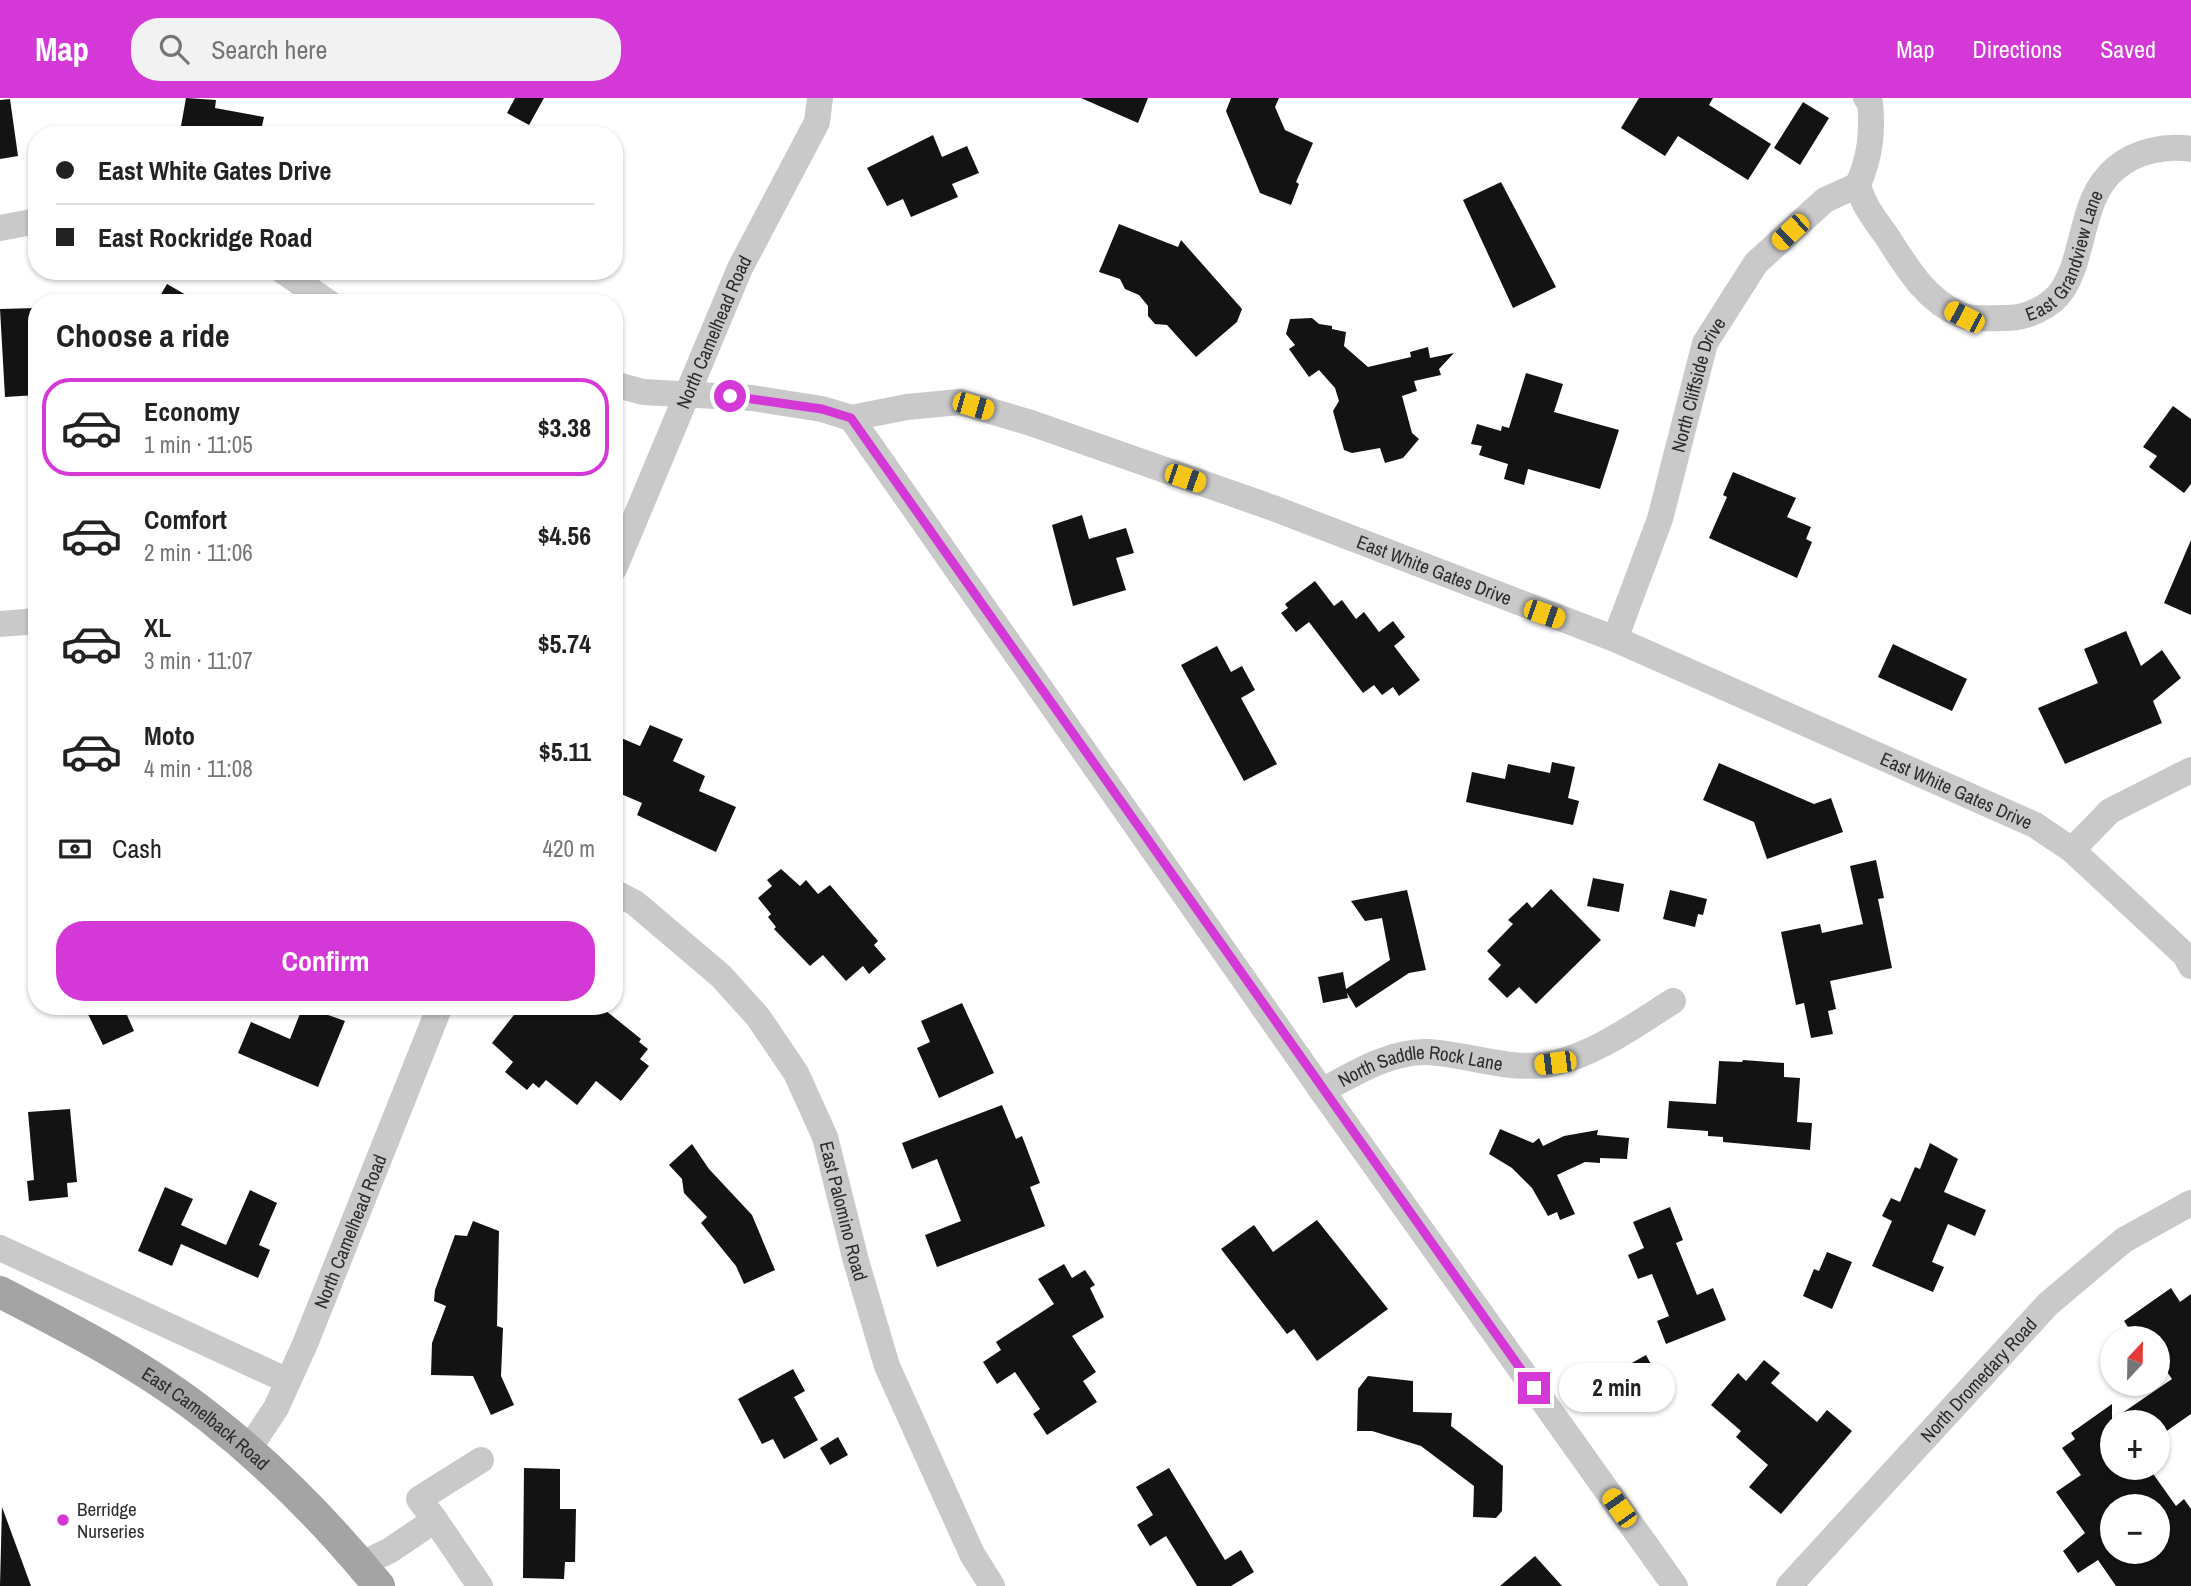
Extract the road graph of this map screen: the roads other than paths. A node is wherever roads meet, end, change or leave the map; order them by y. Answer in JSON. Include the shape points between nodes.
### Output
{"nodes":[{"id":1,"x":820,"y":98,"type":"edge"},
{"id":2,"x":1866,"y":98,"type":"edge"},
{"id":3,"x":2191,"y":149,"type":"edge"},
{"id":4,"x":1858,"y":185,"type":"junction"},
{"id":5,"x":28,"y":223,"type":"edge"},
{"id":6,"x":0,"y":228,"type":"edge"},
{"id":7,"x":296,"y":280,"type":"edge"},
{"id":8,"x":317,"y":294,"type":"edge"},
{"id":9,"x":623,"y":386,"type":"edge"},
{"id":10,"x":686,"y":393,"type":"junction"},
{"id":11,"x":851,"y":418,"type":"junction"},
{"id":12,"x":623,"y":547,"type":"edge"},
{"id":13,"x":28,"y":622,"type":"edge"},
{"id":14,"x":0,"y":624,"type":"edge"},
{"id":15,"x":1615,"y":639,"type":"junction"},
{"id":16,"x":2191,"y":770,"type":"edge"},
{"id":17,"x":2072,"y":849,"type":"junction"},
{"id":18,"x":623,"y":897,"type":"edge"},
{"id":19,"x":2191,"y":966,"type":"edge"},
{"id":20,"x":1673,"y":1001,"type":"dead end"},
{"id":21,"x":436,"y":1015,"type":"edge"},
{"id":22,"x":1322,"y":1091,"type":"junction"},
{"id":23,"x":2191,"y":1203,"type":"edge"},
{"id":24,"x":0,"y":1248,"type":"edge"},
{"id":25,"x":0,"y":1292,"type":"edge"},
{"id":26,"x":288,"y":1381,"type":"junction"},
{"id":27,"x":247,"y":1450,"type":"junction"},
{"id":28,"x":481,"y":1460,"type":"dead end"},
{"id":29,"x":435,"y":1520,"type":"junction"},
{"id":30,"x":369,"y":1575,"type":"edge"},
{"id":31,"x":480,"y":1586,"type":"edge"},
{"id":32,"x":992,"y":1586,"type":"edge"},
{"id":33,"x":1675,"y":1586,"type":"edge"},
{"id":34,"x":1789,"y":1586,"type":"edge"}],
"edges":[{"from":1,"to":10,"type":"street","name":"North Camelhead Road","via":[[817,122],[740,268]]},
{"from":2,"to":4,"type":"street","via":[[1872,139]]},
{"from":3,"to":4,"type":"street","name":"East Grandview Lane","via":[[2149,151],[2116,168],[2098,192],[2062,291],[2036,312],[2014,319],[1964,317],[1935,299],[1903,266],[1862,202]]},
{"from":4,"to":15,"type":"street","name":"North Cliffside Drive","via":[[1825,201],[1756,263],[1705,343],[1660,519]]},
{"from":5,"to":6,"type":"street"},
{"from":7,"to":8,"type":"street"},
{"from":9,"to":10,"type":"street","name":"East White Gates Drive"},
{"from":10,"to":11,"type":"street","name":"East White Gates Drive","via":[[752,398]]},
{"from":10,"to":12,"type":"street","name":"North Camelhead Road"},
{"from":11,"to":15,"type":"street","name":"East White Gates Drive","via":[[960,402],[1273,508]]},
{"from":11,"to":22,"type":"street"},
{"from":13,"to":14,"type":"street"},
{"from":15,"to":17,"type":"street","name":"East White Gates Drive","via":[[2035,825]]},
{"from":16,"to":17,"type":"street","via":[[2110,811]]},
{"from":17,"to":19,"type":"street","name":"East White Gates Drive","via":[[2185,955]]},
{"from":18,"to":32,"type":"street","name":"East Palomino Road","via":[[721,976],[758,1017],[796,1073],[825,1137],[887,1366],[972,1554]]},
{"from":20,"to":22,"type":"street","name":"North Saddle Rock Lane","via":[[1620,1034],[1555,1063],[1522,1067],[1427,1052],[1399,1055]]},
{"from":21,"to":26,"type":"street","name":"North Camelhead Road"},
{"from":22,"to":33,"type":"street"},
{"from":23,"to":34,"type":"street","name":"North Dromedary Road","via":[[2124,1240],[2048,1304]]},
{"from":24,"to":26,"type":"street"},
{"from":25,"to":27,"type":"main road","name":"East Camelback Road","via":[[74,1329],[149,1375]]},
{"from":26,"to":27,"type":"street","name":"North Camelhead Road"},
{"from":27,"to":30,"type":"main road","name":"East Camelback Road","via":[[316,1515]]},
{"from":28,"to":29,"type":"street","via":[[419,1499]]},
{"from":29,"to":30,"type":"street","via":[[389,1551]]},
{"from":29,"to":31,"type":"street"}]}
